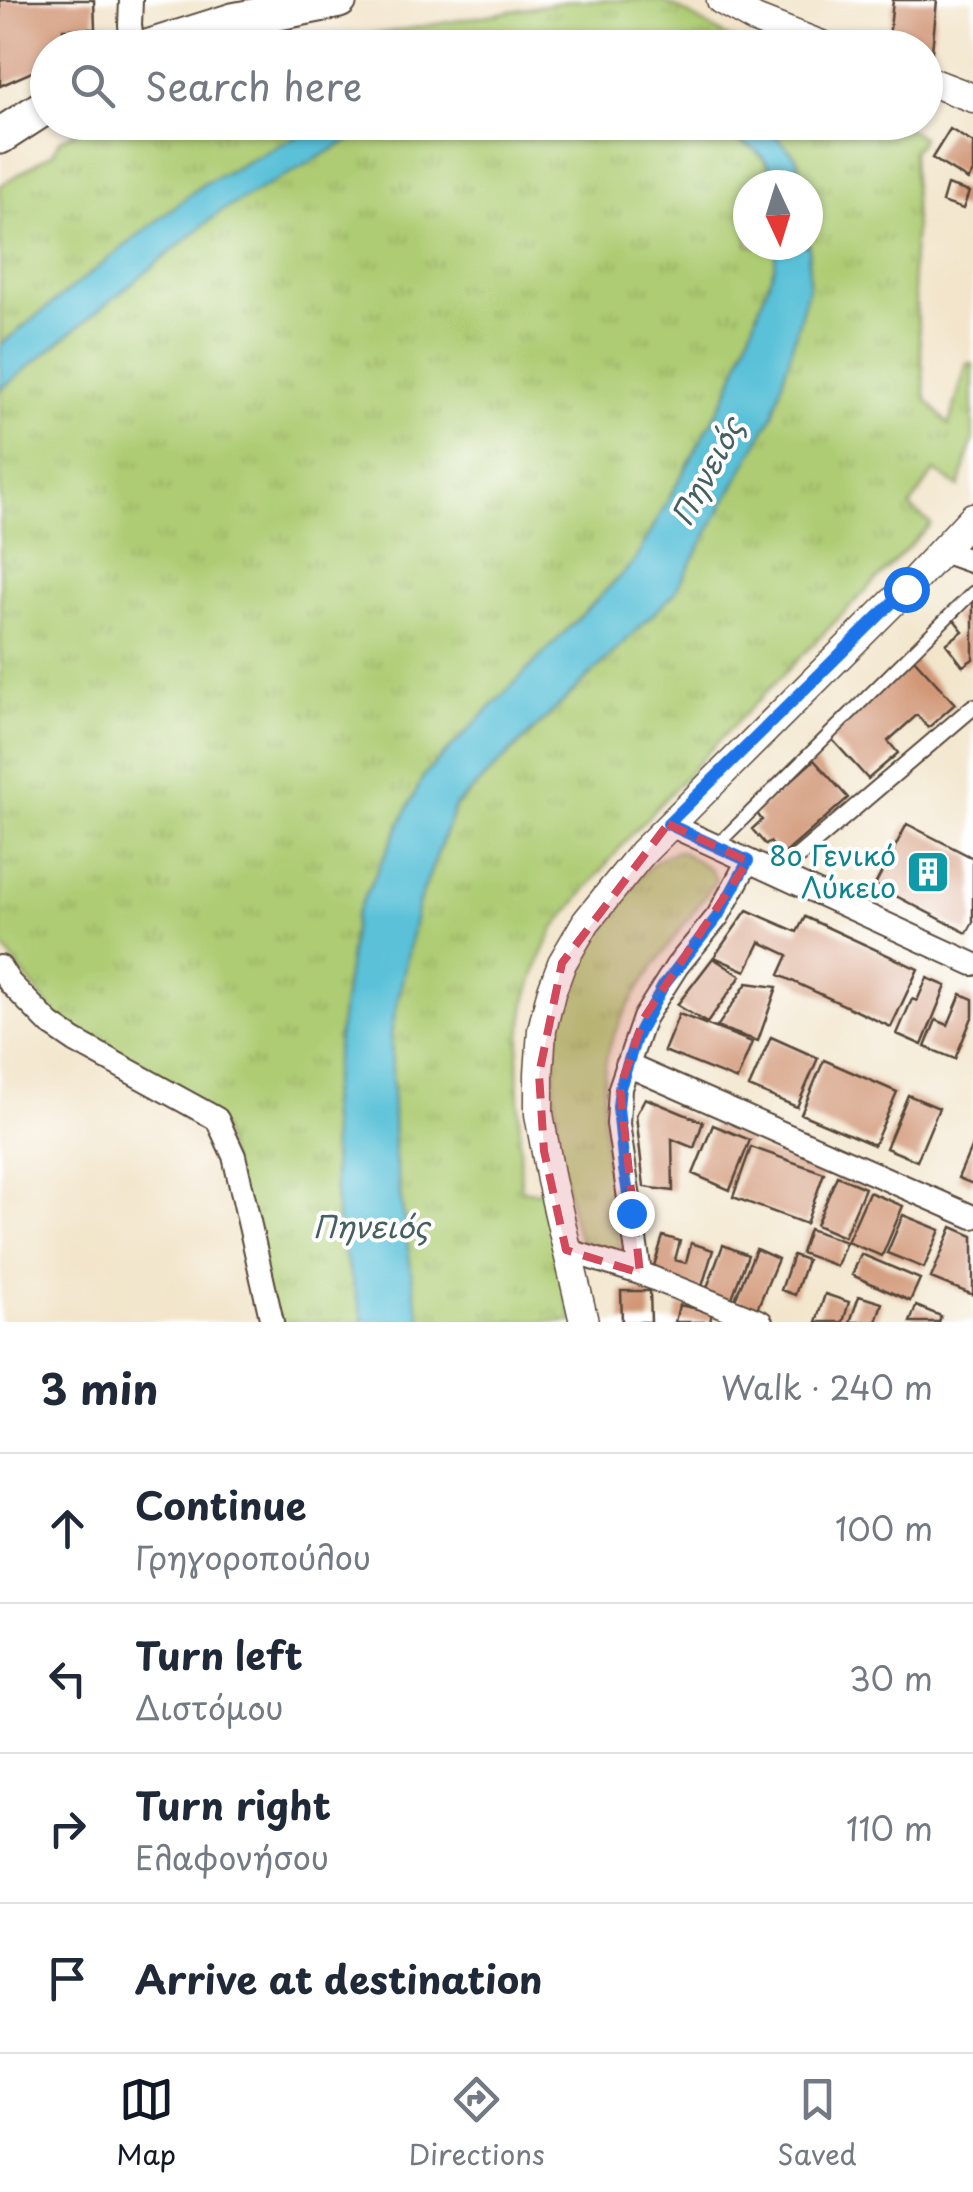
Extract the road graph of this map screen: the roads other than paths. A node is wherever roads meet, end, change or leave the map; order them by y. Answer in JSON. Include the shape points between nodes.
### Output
{"nodes":[{"id":1,"x":132,"y":0,"type":"edge"},
{"id":2,"x":339,"y":0,"type":"edge"},
{"id":3,"x":721,"y":0,"type":"edge"},
{"id":4,"x":131,"y":30,"type":"edge"},
{"id":5,"x":196,"y":30,"type":"edge"},
{"id":6,"x":782,"y":30,"type":"edge"},
{"id":7,"x":943,"y":87,"type":"edge"},
{"id":8,"x":973,"y":98,"type":"edge"},
{"id":9,"x":30,"y":117,"type":"edge"},
{"id":10,"x":0,"y":136,"type":"edge"},
{"id":11,"x":973,"y":517,"type":"edge"},
{"id":12,"x":942,"y":551,"type":"junction"},
{"id":13,"x":973,"y":562,"type":"edge"},
{"id":14,"x":973,"y":592,"type":"edge"},
{"id":15,"x":973,"y":707,"type":"edge"},
{"id":16,"x":668,"y":824,"type":"junction"},
{"id":17,"x":716,"y":846,"type":"junction"},
{"id":18,"x":748,"y":861,"type":"junction"},
{"id":19,"x":778,"y":874,"type":"junction"},
{"id":20,"x":973,"y":964,"type":"edge"},
{"id":21,"x":0,"y":967,"type":"edge"},
{"id":22,"x":628,"y":1065,"type":"junction"},
{"id":23,"x":973,"y":1217,"type":"edge"},
{"id":24,"x":566,"y":1250,"type":"junction"},
{"id":25,"x":640,"y":1273,"type":"junction"},
{"id":26,"x":272,"y":1322,"type":"edge"},
{"id":27,"x":584,"y":1322,"type":"edge"},
{"id":28,"x":761,"y":1322,"type":"edge"}],
"edges":[{"from":1,"to":4,"type":"street"},
{"from":2,"to":5,"type":"main road","via":[[234,16]]},
{"from":3,"to":6,"type":"street"},
{"from":7,"to":8,"type":"street"},
{"from":9,"to":10,"type":"main road"},
{"from":11,"to":12,"type":"street"},
{"from":12,"to":13,"type":"street"},
{"from":12,"to":16,"type":"street"},
{"from":14,"to":17,"type":"lane"},
{"from":15,"to":19,"type":"street"},
{"from":16,"to":17,"type":"street"},
{"from":16,"to":24,"type":"street","via":[[586,922],[551,993],[540,1046],[539,1114]]},
{"from":17,"to":18,"type":"street"},
{"from":18,"to":19,"type":"street"},
{"from":18,"to":22,"type":"street","via":[[718,916],[644,1018]]},
{"from":19,"to":20,"type":"street"},
{"from":21,"to":26,"type":"street","via":[[50,1024],[218,1120],[234,1156]]},
{"from":22,"to":23,"type":"street"},
{"from":22,"to":25,"type":"street","via":[[618,1124]]},
{"from":24,"to":25,"type":"street"},
{"from":24,"to":27,"type":"street"},
{"from":25,"to":28,"type":"street"}]}
